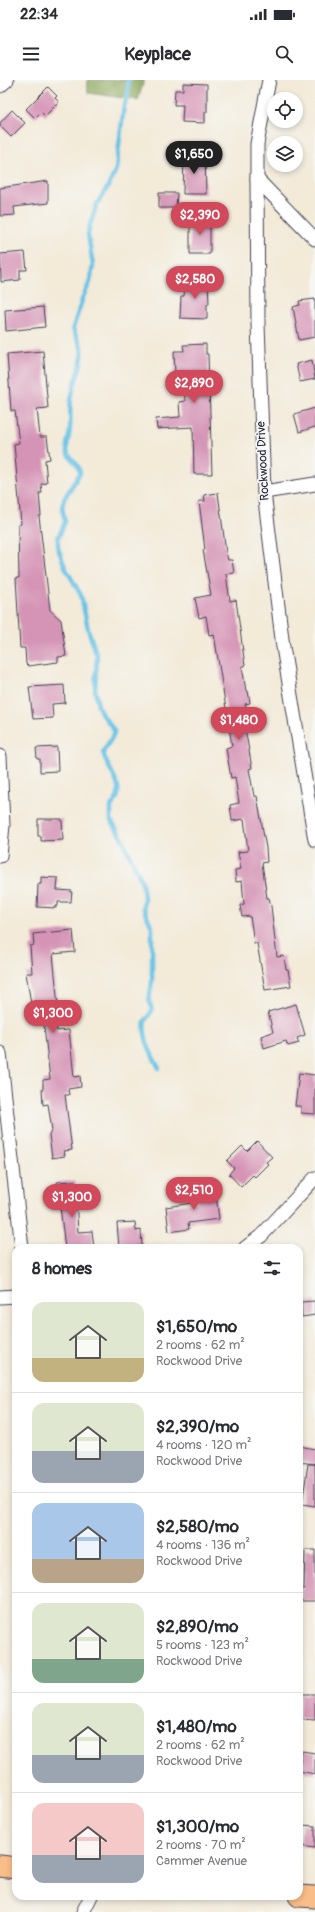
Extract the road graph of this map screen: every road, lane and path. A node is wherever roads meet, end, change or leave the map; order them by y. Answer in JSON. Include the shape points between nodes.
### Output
{"nodes":[{"id":1,"x":7,"y":80,"type":"edge"},
{"id":2,"x":269,"y":80,"type":"edge"},
{"id":3,"x":0,"y":86,"type":"edge"},
{"id":4,"x":257,"y":179,"type":"junction"},
{"id":5,"x":315,"y":240,"type":"edge"},
{"id":6,"x":315,"y":484,"type":"edge"},
{"id":7,"x":264,"y":492,"type":"junction"},
{"id":8,"x":0,"y":756,"type":"edge"},
{"id":9,"x":2,"y":825,"type":"edge"},
{"id":10,"x":315,"y":840,"type":"edge"},
{"id":11,"x":0,"y":856,"type":"edge"},
{"id":12,"x":0,"y":1053,"type":"edge"},
{"id":13,"x":315,"y":1178,"type":"edge"},
{"id":14,"x":22,"y":1244,"type":"edge"},
{"id":15,"x":250,"y":1244,"type":"edge"},
{"id":16,"x":12,"y":1296,"type":"edge"},
{"id":17,"x":0,"y":1297,"type":"edge"},
{"id":18,"x":0,"y":1866,"type":"edge"},
{"id":19,"x":12,"y":1868,"type":"edge"},
{"id":20,"x":303,"y":1896,"type":"edge"},
{"id":21,"x":315,"y":1897,"type":"edge"},
{"id":22,"x":89,"y":1900,"type":"edge"},
{"id":23,"x":83,"y":1912,"type":"edge"}],
"edges":[{"from":1,"to":3,"type":"street"},
{"from":2,"to":4,"type":"street","name":"Rockwood Drive","via":[[257,144]]},
{"from":4,"to":5,"type":"street"},
{"from":4,"to":7,"type":"street","name":"Rockwood Drive","via":[[258,324]]},
{"from":6,"to":7,"type":"street"},
{"from":7,"to":10,"type":"street","name":"Rockwood Drive","via":[[283,647]]},
{"from":8,"to":9,"type":"street"},
{"from":9,"to":11,"type":"street"},
{"from":12,"to":14,"type":"street"},
{"from":13,"to":15,"type":"street","via":[[266,1231]]},
{"from":16,"to":17,"type":"street"},
{"from":18,"to":19,"type":"main road"},
{"from":20,"to":21,"type":"main road"},
{"from":22,"to":23,"type":"street"}]}
